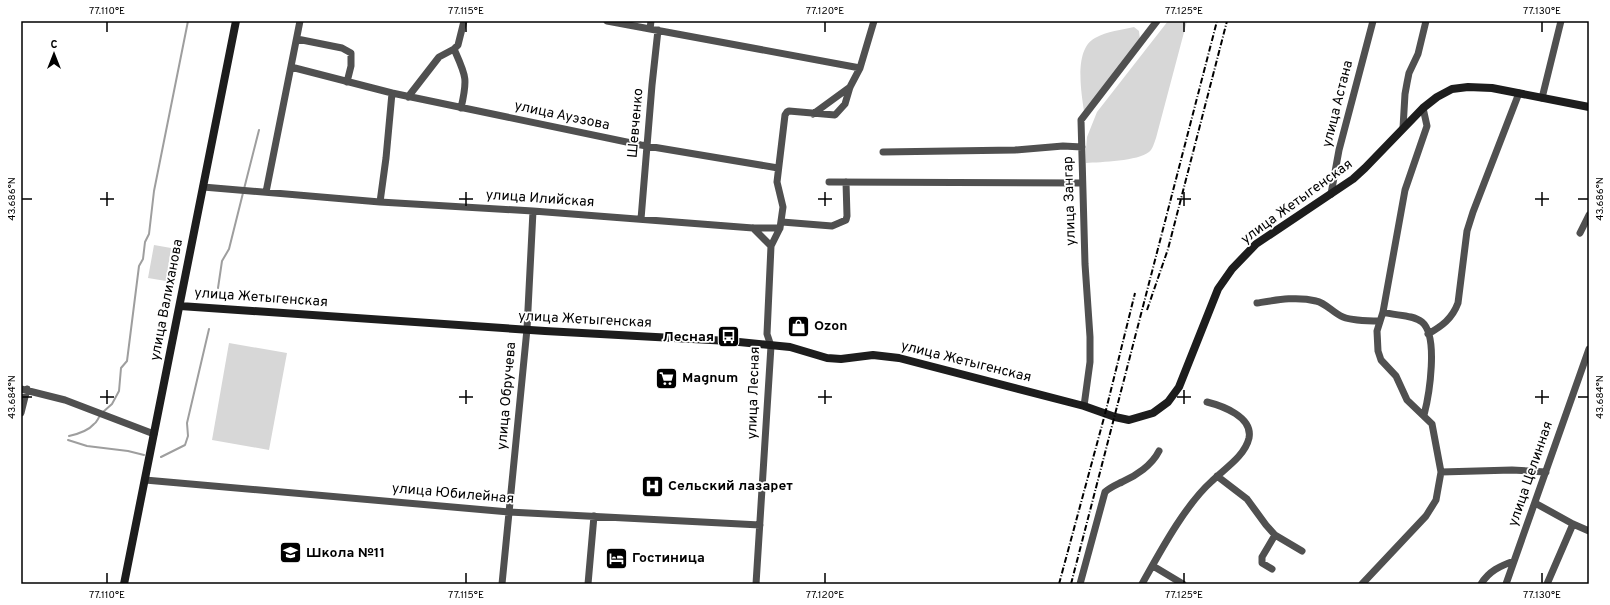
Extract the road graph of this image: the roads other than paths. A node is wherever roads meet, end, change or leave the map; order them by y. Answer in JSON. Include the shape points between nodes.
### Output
{"nodes":[{"id":1,"x":236,"y":21,"type":"edge"},
{"id":2,"x":300,"y":21,"type":"edge"},
{"id":3,"x":464,"y":21,"type":"edge"},
{"id":4,"x":607,"y":21,"type":"edge"},
{"id":5,"x":651,"y":21,"type":"edge"},
{"id":6,"x":874,"y":21,"type":"edge"},
{"id":7,"x":1157,"y":21,"type":"edge"},
{"id":8,"x":1373,"y":21,"type":"edge"},
{"id":9,"x":1426,"y":21,"type":"edge"},
{"id":10,"x":1561,"y":21,"type":"edge"},
{"id":11,"x":650,"y":29,"type":"junction"},
{"id":12,"x":658,"y":30,"type":"junction"},
{"id":13,"x":297,"y":39,"type":"junction"},
{"id":14,"x":454,"y":49,"type":"junction"},
{"id":15,"x":291,"y":67,"type":"junction"},
{"id":16,"x":860,"y":68,"type":"junction"},
{"id":17,"x":347,"y":82,"type":"junction"},
{"id":18,"x":850,"y":87,"type":"junction"},
{"id":19,"x":392,"y":93,"type":"junction"},
{"id":20,"x":1519,"y":93,"type":"junction"},
{"id":21,"x":408,"y":97,"type":"junction"},
{"id":22,"x":1542,"y":98,"type":"junction"},
{"id":23,"x":1589,"y":107,"type":"edge"},
{"id":24,"x":461,"y":108,"type":"junction"},
{"id":25,"x":1423,"y":108,"type":"junction"},
{"id":26,"x":813,"y":114,"type":"junction"},
{"id":27,"x":1403,"y":128,"type":"junction"},
{"id":28,"x":647,"y":146,"type":"junction"},
{"id":29,"x":1082,"y":147,"type":"junction"},
{"id":30,"x":884,"y":152,"type":"dead end"},
{"id":31,"x":778,"y":168,"type":"junction"},
{"id":32,"x":828,"y":182,"type":"dead end"},
{"id":33,"x":846,"y":182,"type":"junction"},
{"id":34,"x":1082,"y":183,"type":"junction"},
{"id":35,"x":203,"y":187,"type":"junction"},
{"id":36,"x":266,"y":192,"type":"junction"},
{"id":37,"x":1331,"y":194,"type":"junction"},
{"id":38,"x":380,"y":202,"type":"junction"},
{"id":39,"x":533,"y":211,"type":"junction"},
{"id":40,"x":1589,"y":215,"type":"edge"},
{"id":41,"x":641,"y":219,"type":"junction"},
{"id":42,"x":781,"y":225,"type":"junction"},
{"id":43,"x":753,"y":228,"type":"junction"},
{"id":44,"x":1580,"y":233,"type":"dead end"},
{"id":45,"x":771,"y":246,"type":"junction"},
{"id":46,"x":1257,"y":303,"type":"dead end"},
{"id":47,"x":180,"y":306,"type":"junction"},
{"id":48,"x":1383,"y":312,"type":"junction"},
{"id":49,"x":1380,"y":321,"type":"junction"},
{"id":50,"x":527,"y":329,"type":"junction"},
{"id":51,"x":1428,"y":334,"type":"junction"},
{"id":52,"x":771,"y":346,"type":"junction"},
{"id":53,"x":1589,"y":349,"type":"edge"},
{"id":54,"x":24,"y":389,"type":"edge"},
{"id":55,"x":1207,"y":402,"type":"dead end"},
{"id":56,"x":1084,"y":406,"type":"junction"},
{"id":57,"x":21,"y":412,"type":"edge"},
{"id":58,"x":1424,"y":415,"type":"junction"},
{"id":59,"x":154,"y":434,"type":"junction"},
{"id":60,"x":1159,"y":451,"type":"dead end"},
{"id":61,"x":1441,"y":472,"type":"junction"},
{"id":62,"x":1546,"y":472,"type":"junction"},
{"id":63,"x":1217,"y":476,"type":"junction"},
{"id":64,"x":145,"y":480,"type":"junction"},
{"id":65,"x":1535,"y":502,"type":"junction"},
{"id":66,"x":509,"y":512,"type":"junction"},
{"id":67,"x":594,"y":516,"type":"junction"},
{"id":68,"x":1573,"y":524,"type":"junction"},
{"id":69,"x":760,"y":525,"type":"junction"},
{"id":70,"x":1589,"y":531,"type":"edge"},
{"id":71,"x":1275,"y":535,"type":"junction"},
{"id":72,"x":1302,"y":551,"type":"dead end"},
{"id":73,"x":1514,"y":562,"type":"junction"},
{"id":74,"x":1153,"y":566,"type":"junction"},
{"id":75,"x":1272,"y":569,"type":"dead end"},
{"id":76,"x":124,"y":584,"type":"edge"},
{"id":77,"x":502,"y":584,"type":"edge"},
{"id":78,"x":588,"y":584,"type":"edge"},
{"id":79,"x":756,"y":584,"type":"edge"},
{"id":80,"x":1080,"y":584,"type":"edge"},
{"id":81,"x":1142,"y":584,"type":"edge"},
{"id":82,"x":1183,"y":584,"type":"edge"},
{"id":83,"x":1362,"y":584,"type":"edge"},
{"id":84,"x":1481,"y":584,"type":"edge"},
{"id":85,"x":1506,"y":584,"type":"edge"},
{"id":86,"x":1547,"y":584,"type":"edge"}],
"edges":[{"from":1,"to":35,"type":"main road","name":"улица Валиханова"},
{"from":2,"to":13,"type":"street"},
{"from":3,"to":14,"type":"street","via":[[458,45]]},
{"from":4,"to":11,"type":"street"},
{"from":5,"to":11,"type":"street"},
{"from":6,"to":16,"type":"street"},
{"from":7,"to":29,"type":"street","name":"улица Зангар","via":[[1081,120]]},
{"from":8,"to":37,"type":"street","name":"улица Астана","via":[[1339,150]]},
{"from":9,"to":27,"type":"street","via":[[1418,54],[1409,73]]},
{"from":10,"to":22,"type":"street"},
{"from":11,"to":12,"type":"street"},
{"from":12,"to":16,"type":"street"},
{"from":12,"to":28,"type":"street","name":"Шевченко"},
{"from":13,"to":15,"type":"street"},
{"from":13,"to":17,"type":"street","via":[[342,48],[351,53]]},
{"from":14,"to":21,"type":"street","via":[[439,57]]},
{"from":14,"to":24,"type":"street","via":[[466,76]]},
{"from":15,"to":17,"type":"street","name":"улица Ауэзова"},
{"from":15,"to":36,"type":"street"},
{"from":16,"to":18,"type":"street"},
{"from":17,"to":19,"type":"street","name":"улица Ауэзова"},
{"from":18,"to":26,"type":"street"},
{"from":18,"to":26,"type":"street","via":[[844,104],[835,115]]},
{"from":19,"to":21,"type":"street","name":"улица Ауэзова"},
{"from":19,"to":38,"type":"street"},
{"from":20,"to":22,"type":"main road","name":"улица Жетыгенская"},
{"from":20,"to":25,"type":"main road","name":"улица Жетыгенская","via":[[1492,88],[1452,89]]},
{"from":20,"to":51,"type":"street","via":[[1472,212],[1467,231],[1458,303],[1447,321]]},
{"from":21,"to":24,"type":"street","name":"улица Ауэзова"},
{"from":22,"to":23,"type":"main road","name":"улица Жетыгенская"},
{"from":24,"to":28,"type":"street","name":"улица Ауэзова"},
{"from":25,"to":27,"type":"main road","name":"улица Жетыгенская"},
{"from":25,"to":48,"type":"street","via":[[1427,126],[1405,190]]},
{"from":26,"to":31,"type":"street","via":[[790,111],[786,114]]},
{"from":27,"to":37,"type":"main road","name":"улица Жетыгенская","via":[[1365,168]]},
{"from":28,"to":31,"type":"street","name":"улица Ауэзова"},
{"from":28,"to":41,"type":"street","name":"Шевченко"},
{"from":29,"to":30,"type":"street"},
{"from":29,"to":34,"type":"street","name":"улица Зангар"},
{"from":31,"to":42,"type":"street","name":"улица Лесная","via":[[777,182],[783,205]]},
{"from":32,"to":33,"type":"street"},
{"from":33,"to":34,"type":"street"},
{"from":33,"to":42,"type":"street","name":"улица Илийская","via":[[846,220],[832,226]]},
{"from":34,"to":56,"type":"street","name":"улица Зангар","via":[[1090,337],[1090,362]]},
{"from":35,"to":36,"type":"street","name":"улица Илийская"},
{"from":35,"to":47,"type":"main road","name":"улица Валиханова"},
{"from":36,"to":38,"type":"street","name":"улица Илийская"},
{"from":37,"to":56,"type":"main road","name":"улица Жетыгенская","via":[[1256,244],[1232,269],[1218,289],[1184,377],[1168,402],[1153,413],[1129,420]]},
{"from":38,"to":39,"type":"street","name":"улица Илийская"},
{"from":39,"to":41,"type":"street","name":"улица Илийская"},
{"from":39,"to":50,"type":"street","name":"улица Обручева"},
{"from":40,"to":44,"type":"street"},
{"from":41,"to":43,"type":"street","name":"улица Илийская"},
{"from":42,"to":43,"type":"street","name":"улица Илийская"},
{"from":42,"to":45,"type":"street","name":"улица Лесная"},
{"from":43,"to":45,"type":"street"},
{"from":45,"to":52,"type":"street","name":"улица Лесная","via":[[767,334]]},
{"from":46,"to":49,"type":"street","via":[[1307,299],[1317,301],[1344,317]]},
{"from":47,"to":50,"type":"main road","name":"улица Жетыгенская"},
{"from":47,"to":59,"type":"main road","name":"улица Валиханова"},
{"from":48,"to":49,"type":"street"},
{"from":48,"to":51,"type":"street","via":[[1422,322]]},
{"from":49,"to":58,"type":"street","via":[[1377,342],[1381,360],[1396,376],[1407,400]]},
{"from":50,"to":52,"type":"main road","name":"улица Жетыгенская","via":[[729,341]]},
{"from":50,"to":66,"type":"street","name":"улица Обручева"},
{"from":51,"to":58,"type":"street","via":[[1432,356]]},
{"from":52,"to":56,"type":"main road","name":"улица Жетыгенская","via":[[790,347],[827,358],[873,355],[899,358]]},
{"from":52,"to":69,"type":"street","name":"улица Лесная"},
{"from":53,"to":62,"type":"street","name":"улица Целинная"},
{"from":54,"to":57,"type":"street"},
{"from":54,"to":59,"type":"street","via":[[65,400]]},
{"from":55,"to":63,"type":"street","via":[[1231,411],[1246,422],[1249,430],[1246,446]]},
{"from":58,"to":61,"type":"street","via":[[1432,424]]},
{"from":59,"to":64,"type":"main road","name":"улица Валиханова"},
{"from":60,"to":80,"type":"street","via":[[1140,472],[1111,486],[1105,492]]},
{"from":61,"to":62,"type":"street"},
{"from":61,"to":83,"type":"street","via":[[1436,500],[1426,516]]},
{"from":62,"to":65,"type":"street","name":"улица Целинная"},
{"from":63,"to":71,"type":"street","via":[[1247,500]]},
{"from":63,"to":74,"type":"street","via":[[1185,513]]},
{"from":64,"to":66,"type":"street","name":"улица Юбилейная"},
{"from":64,"to":76,"type":"main road","name":"улица Валиханова"},
{"from":65,"to":68,"type":"street"},
{"from":65,"to":73,"type":"street","name":"улица Целинная"},
{"from":66,"to":67,"type":"street","name":"улица Юбилейная"},
{"from":66,"to":77,"type":"street","name":"улица Обручева"},
{"from":67,"to":69,"type":"street","name":"улица Юбилейная"},
{"from":67,"to":78,"type":"street"},
{"from":68,"to":70,"type":"street"},
{"from":68,"to":86,"type":"street"},
{"from":69,"to":79,"type":"street","name":"улица Лесная"},
{"from":71,"to":72,"type":"street"},
{"from":71,"to":75,"type":"street","via":[[1261,560]]},
{"from":73,"to":84,"type":"street","via":[[1496,568]]},
{"from":73,"to":85,"type":"street","name":"улица Целинная"},
{"from":74,"to":81,"type":"street"},
{"from":74,"to":82,"type":"street"}]}
